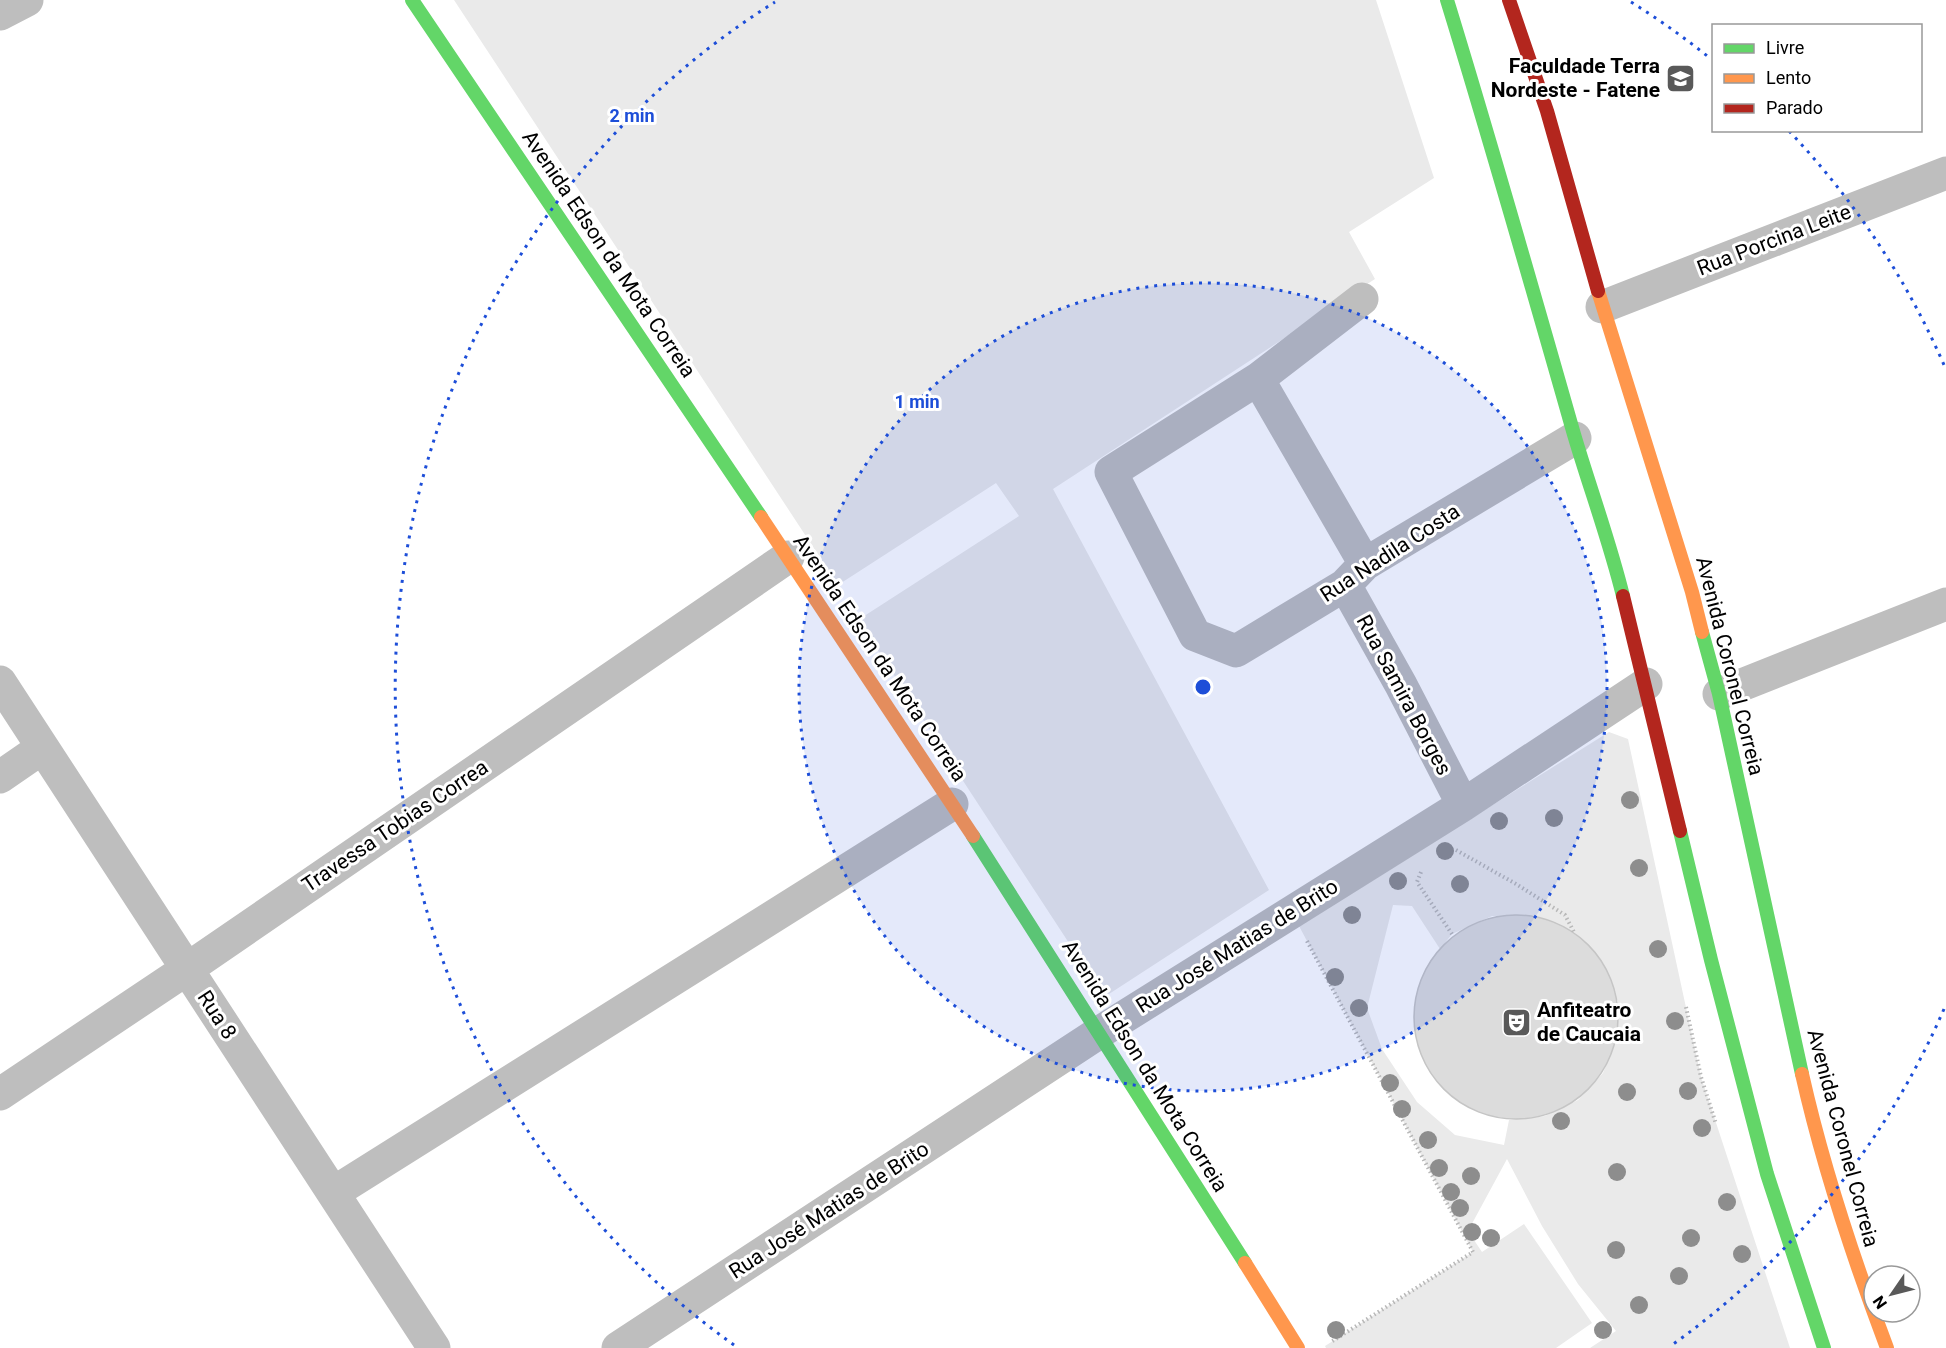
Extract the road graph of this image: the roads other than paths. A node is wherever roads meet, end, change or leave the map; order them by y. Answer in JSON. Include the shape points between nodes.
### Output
{"nodes":[{"id":1,"x":27,"y":0,"type":"edge"},
{"id":2,"x":412,"y":0,"type":"edge"},
{"id":3,"x":1447,"y":0,"type":"edge"},
{"id":4,"x":1509,"y":0,"type":"edge"},
{"id":5,"x":0,"y":14,"type":"edge"},
{"id":6,"x":1946,"y":173,"type":"edge"},
{"id":7,"x":1362,"y":299,"type":"dead end"},
{"id":8,"x":1602,"y":307,"type":"junction"},
{"id":9,"x":1258,"y":379,"type":"junction"},
{"id":10,"x":1575,"y":438,"type":"junction"},
{"id":11,"x":788,"y":557,"type":"junction"},
{"id":12,"x":1355,"y":575,"type":"junction"},
{"id":13,"x":1946,"y":604,"type":"edge"},
{"id":14,"x":0,"y":682,"type":"edge"},
{"id":15,"x":1646,"y":684,"type":"junction"},
{"id":16,"x":1719,"y":694,"type":"junction"},
{"id":17,"x":42,"y":748,"type":"junction"},
{"id":18,"x":0,"y":777,"type":"edge"},
{"id":19,"x":952,"y":804,"type":"junction"},
{"id":20,"x":1462,"y":805,"type":"junction"},
{"id":21,"x":187,"y":969,"type":"junction"},
{"id":22,"x":1100,"y":1032,"type":"junction"},
{"id":23,"x":0,"y":1094,"type":"edge"},
{"id":24,"x":333,"y":1193,"type":"junction"},
{"id":25,"x":434,"y":1348,"type":"edge"},
{"id":26,"x":618,"y":1348,"type":"edge"},
{"id":27,"x":1298,"y":1348,"type":"edge"},
{"id":28,"x":1824,"y":1348,"type":"edge"},
{"id":29,"x":1887,"y":1348,"type":"edge"}],
"edges":[{"from":1,"to":5,"type":"street"},
{"from":2,"to":11,"type":"main road","name":"Avenida Edson da Mota Correia"},
{"from":3,"to":10,"type":"main road"},
{"from":4,"to":8,"type":"main road","name":"Avenida Coronel Correia","via":[[1547,111]]},
{"from":6,"to":8,"type":"street","name":"Rua Porcina Leite"},
{"from":7,"to":9,"type":"street"},
{"from":8,"to":16,"type":"main road","name":"Avenida Coronel Correia","via":[[1692,592]]},
{"from":9,"to":12,"type":"street","name":"Rua Samira Borges"},
{"from":9,"to":12,"type":"street","name":"Rua Nadila Costa","via":[[1111,472],[1195,635],[1236,651]]},
{"from":10,"to":12,"type":"street","name":"Rua Nadila Costa"},
{"from":10,"to":15,"type":"main road","via":[[1612,550]]},
{"from":11,"to":19,"type":"main road","name":"Avenida Edson da Mota Correia"},
{"from":11,"to":21,"type":"street","name":"Travessa Tobias Correa"},
{"from":12,"to":20,"type":"street","name":"Rua Samira Borges","via":[[1401,685]]},
{"from":13,"to":16,"type":"street"},
{"from":14,"to":17,"type":"street","name":"Rua 8"},
{"from":15,"to":20,"type":"street","name":"Rua José Matias de Brito"},
{"from":15,"to":28,"type":"main road","via":[[1711,960],[1767,1174]]},
{"from":16,"to":29,"type":"main road","name":"Avenida Coronel Correia","via":[[1811,1113],[1854,1260]]},
{"from":17,"to":18,"type":"street"},
{"from":17,"to":21,"type":"street","name":"Rua 8"},
{"from":19,"to":22,"type":"main road","name":"Avenida Edson da Mota Correia"},
{"from":19,"to":24,"type":"street"},
{"from":20,"to":22,"type":"street","name":"Rua José Matias de Brito"},
{"from":21,"to":23,"type":"street","name":"Travessa Tobias Correa"},
{"from":21,"to":24,"type":"street","name":"Rua 8"},
{"from":22,"to":26,"type":"street","name":"Rua José Matias de Brito"},
{"from":22,"to":27,"type":"main road","name":"Avenida Edson da Mota Correia"},
{"from":24,"to":25,"type":"street","name":"Rua 8"}]}
